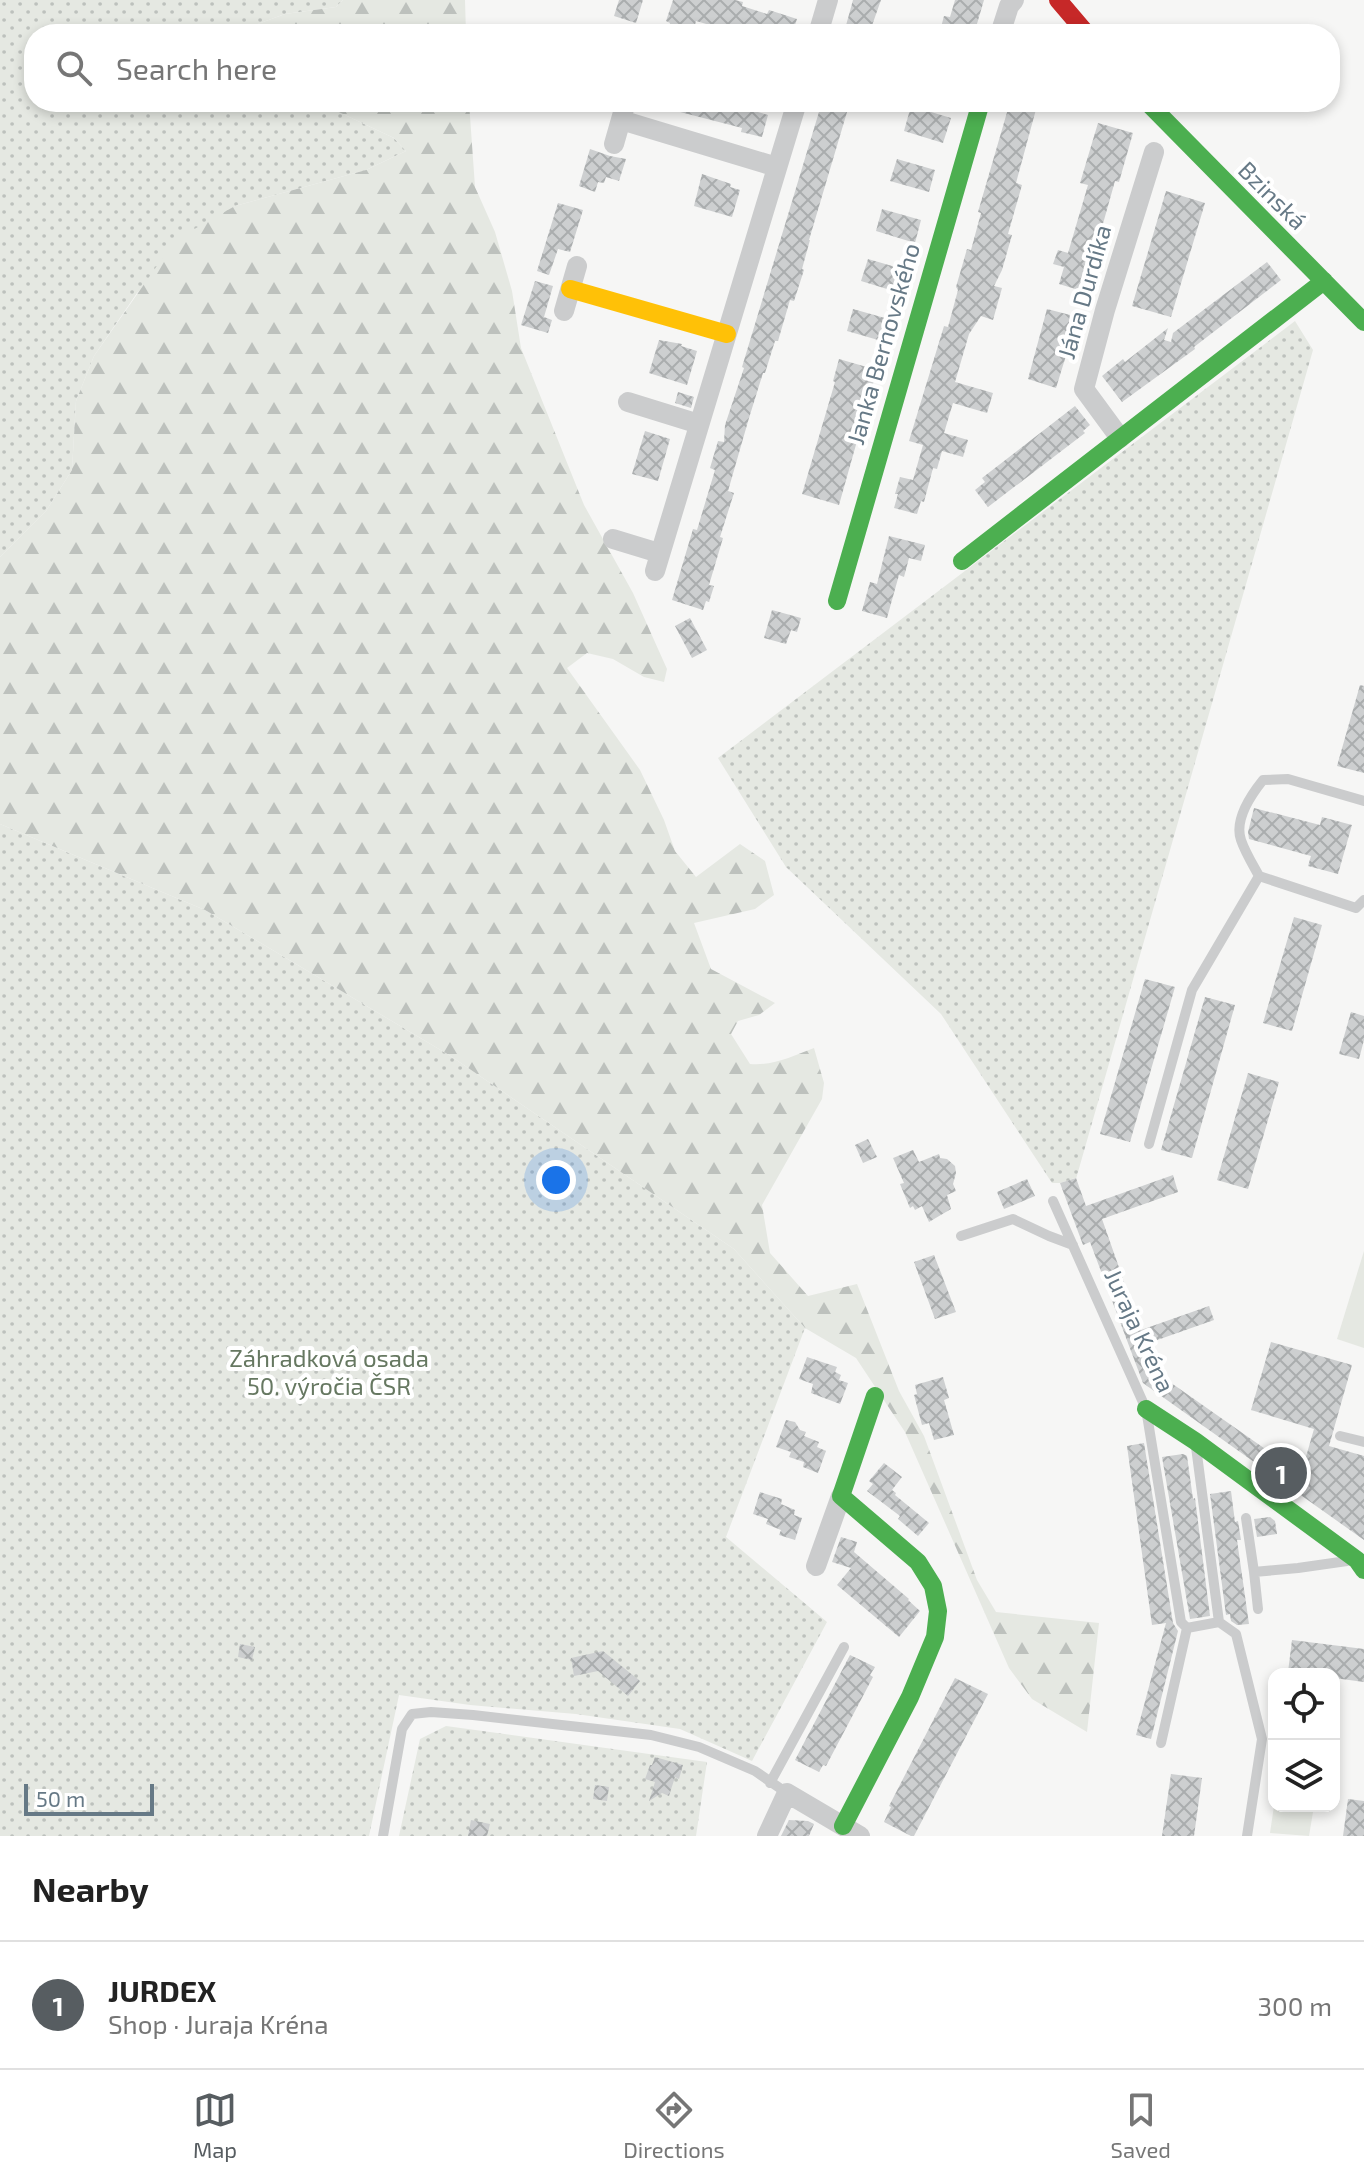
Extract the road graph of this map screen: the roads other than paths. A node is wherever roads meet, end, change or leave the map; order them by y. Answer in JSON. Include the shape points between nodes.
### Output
{"nodes":[{"id":1,"x":828,"y":0,"type":"edge"},
{"id":2,"x":1014,"y":0,"type":"edge"},
{"id":3,"x":1058,"y":0,"type":"edge"},
{"id":4,"x":821,"y":24,"type":"edge"},
{"id":5,"x":1003,"y":24,"type":"edge"},
{"id":6,"x":1078,"y":24,"type":"edge"},
{"id":7,"x":624,"y":112,"type":"edge"},
{"id":8,"x":627,"y":112,"type":"edge"},
{"id":9,"x":794,"y":112,"type":"edge"},
{"id":10,"x":978,"y":112,"type":"edge"},
{"id":11,"x":1157,"y":112,"type":"edge"},
{"id":12,"x":614,"y":144,"type":"dead end"},
{"id":13,"x":1154,"y":152,"type":"dead end"},
{"id":14,"x":777,"y":167,"type":"junction"},
{"id":15,"x":577,"y":266,"type":"dead end"},
{"id":16,"x":1324,"y":281,"type":"junction"},
{"id":17,"x":570,"y":289,"type":"junction"},
{"id":18,"x":564,"y":311,"type":"dead end"},
{"id":19,"x":1364,"y":322,"type":"edge"},
{"id":20,"x":727,"y":334,"type":"junction"},
{"id":21,"x":628,"y":402,"type":"dead end"},
{"id":22,"x":699,"y":424,"type":"junction"},
{"id":23,"x":1120,"y":438,"type":"junction"},
{"id":24,"x":613,"y":539,"type":"dead end"},
{"id":25,"x":962,"y":561,"type":"dead end"},
{"id":26,"x":837,"y":601,"type":"dead end"},
{"id":27,"x":1364,"y":801,"type":"edge"},
{"id":28,"x":1259,"y":876,"type":"junction"},
{"id":29,"x":1364,"y":900,"type":"edge"},
{"id":30,"x":1149,"y":1144,"type":"dead end"},
{"id":31,"x":1053,"y":1201,"type":"dead end"},
{"id":32,"x":961,"y":1236,"type":"dead end"},
{"id":33,"x":1073,"y":1245,"type":"junction"},
{"id":34,"x":875,"y":1396,"type":"dead end"},
{"id":35,"x":1146,"y":1409,"type":"junction"},
{"id":36,"x":1340,"y":1436,"type":"dead end"},
{"id":37,"x":1195,"y":1441,"type":"junction"},
{"id":38,"x":1364,"y":1442,"type":"edge"},
{"id":39,"x":841,"y":1496,"type":"junction"},
{"id":40,"x":1246,"y":1518,"type":"dead end"},
{"id":41,"x":1361,"y":1565,"type":"edge"},
{"id":42,"x":816,"y":1566,"type":"dead end"},
{"id":43,"x":1254,"y":1572,"type":"junction"},
{"id":44,"x":1258,"y":1609,"type":"dead end"},
{"id":45,"x":1219,"y":1622,"type":"junction"},
{"id":46,"x":1187,"y":1628,"type":"junction"},
{"id":47,"x":844,"y":1647,"type":"dead end"},
{"id":48,"x":1161,"y":1743,"type":"dead end"},
{"id":49,"x":778,"y":1788,"type":"junction"},
{"id":50,"x":851,"y":1831,"type":"edge"},
{"id":51,"x":383,"y":1836,"type":"edge"},
{"id":52,"x":767,"y":1836,"type":"edge"},
{"id":53,"x":1247,"y":1836,"type":"edge"}],
"edges":[{"from":1,"to":4,"type":"street"},
{"from":2,"to":5,"type":"street"},
{"from":3,"to":6,"type":"street"},
{"from":7,"to":12,"type":"street"},
{"from":8,"to":14,"type":"street"},
{"from":9,"to":14,"type":"street"},
{"from":10,"to":26,"type":"street","name":"Janka Bernovského"},
{"from":11,"to":16,"type":"street","name":"Bzinská"},
{"from":13,"to":23,"type":"street","name":"Jána Durdíka","via":[[1084,389]]},
{"from":14,"to":20,"type":"street"},
{"from":15,"to":17,"type":"street"},
{"from":16,"to":19,"type":"street","name":"Bzinská"},
{"from":16,"to":23,"type":"street"},
{"from":17,"to":18,"type":"street"},
{"from":17,"to":20,"type":"street"},
{"from":20,"to":22,"type":"street"},
{"from":21,"to":22,"type":"street"},
{"from":22,"to":24,"type":"street","via":[[657,562]]},
{"from":23,"to":25,"type":"street"},
{"from":27,"to":28,"type":"lane","via":[[1288,779],[1263,780],[1251,795],[1239,838]]},
{"from":28,"to":29,"type":"lane","via":[[1356,908]]},
{"from":28,"to":30,"type":"lane","via":[[1192,990]]},
{"from":31,"to":33,"type":"lane","name":"Juraja Kréna"},
{"from":32,"to":33,"type":"lane","via":[[1013,1219]]},
{"from":33,"to":35,"type":"lane","name":"Juraja Kréna"},
{"from":34,"to":39,"type":"street"},
{"from":35,"to":37,"type":"street","name":"Juraja Kréna"},
{"from":35,"to":46,"type":"lane","via":[[1181,1622]]},
{"from":36,"to":38,"type":"lane"},
{"from":37,"to":41,"type":"street","name":"Juraja Kréna"},
{"from":37,"to":45,"type":"lane"},
{"from":39,"to":42,"type":"street"},
{"from":39,"to":50,"type":"street","via":[[918,1562],[933,1586],[938,1611],[935,1637]]},
{"from":40,"to":43,"type":"lane"},
{"from":41,"to":43,"type":"lane"},
{"from":43,"to":44,"type":"lane"},
{"from":45,"to":46,"type":"lane"},
{"from":45,"to":53,"type":"lane","via":[[1236,1634],[1262,1739]]},
{"from":46,"to":48,"type":"lane"},
{"from":47,"to":49,"type":"lane"},
{"from":49,"to":50,"type":"street"},
{"from":49,"to":51,"type":"lane","via":[[755,1771],[699,1747],[651,1735],[473,1715],[412,1714],[402,1729]]},
{"from":49,"to":52,"type":"street"}]}
